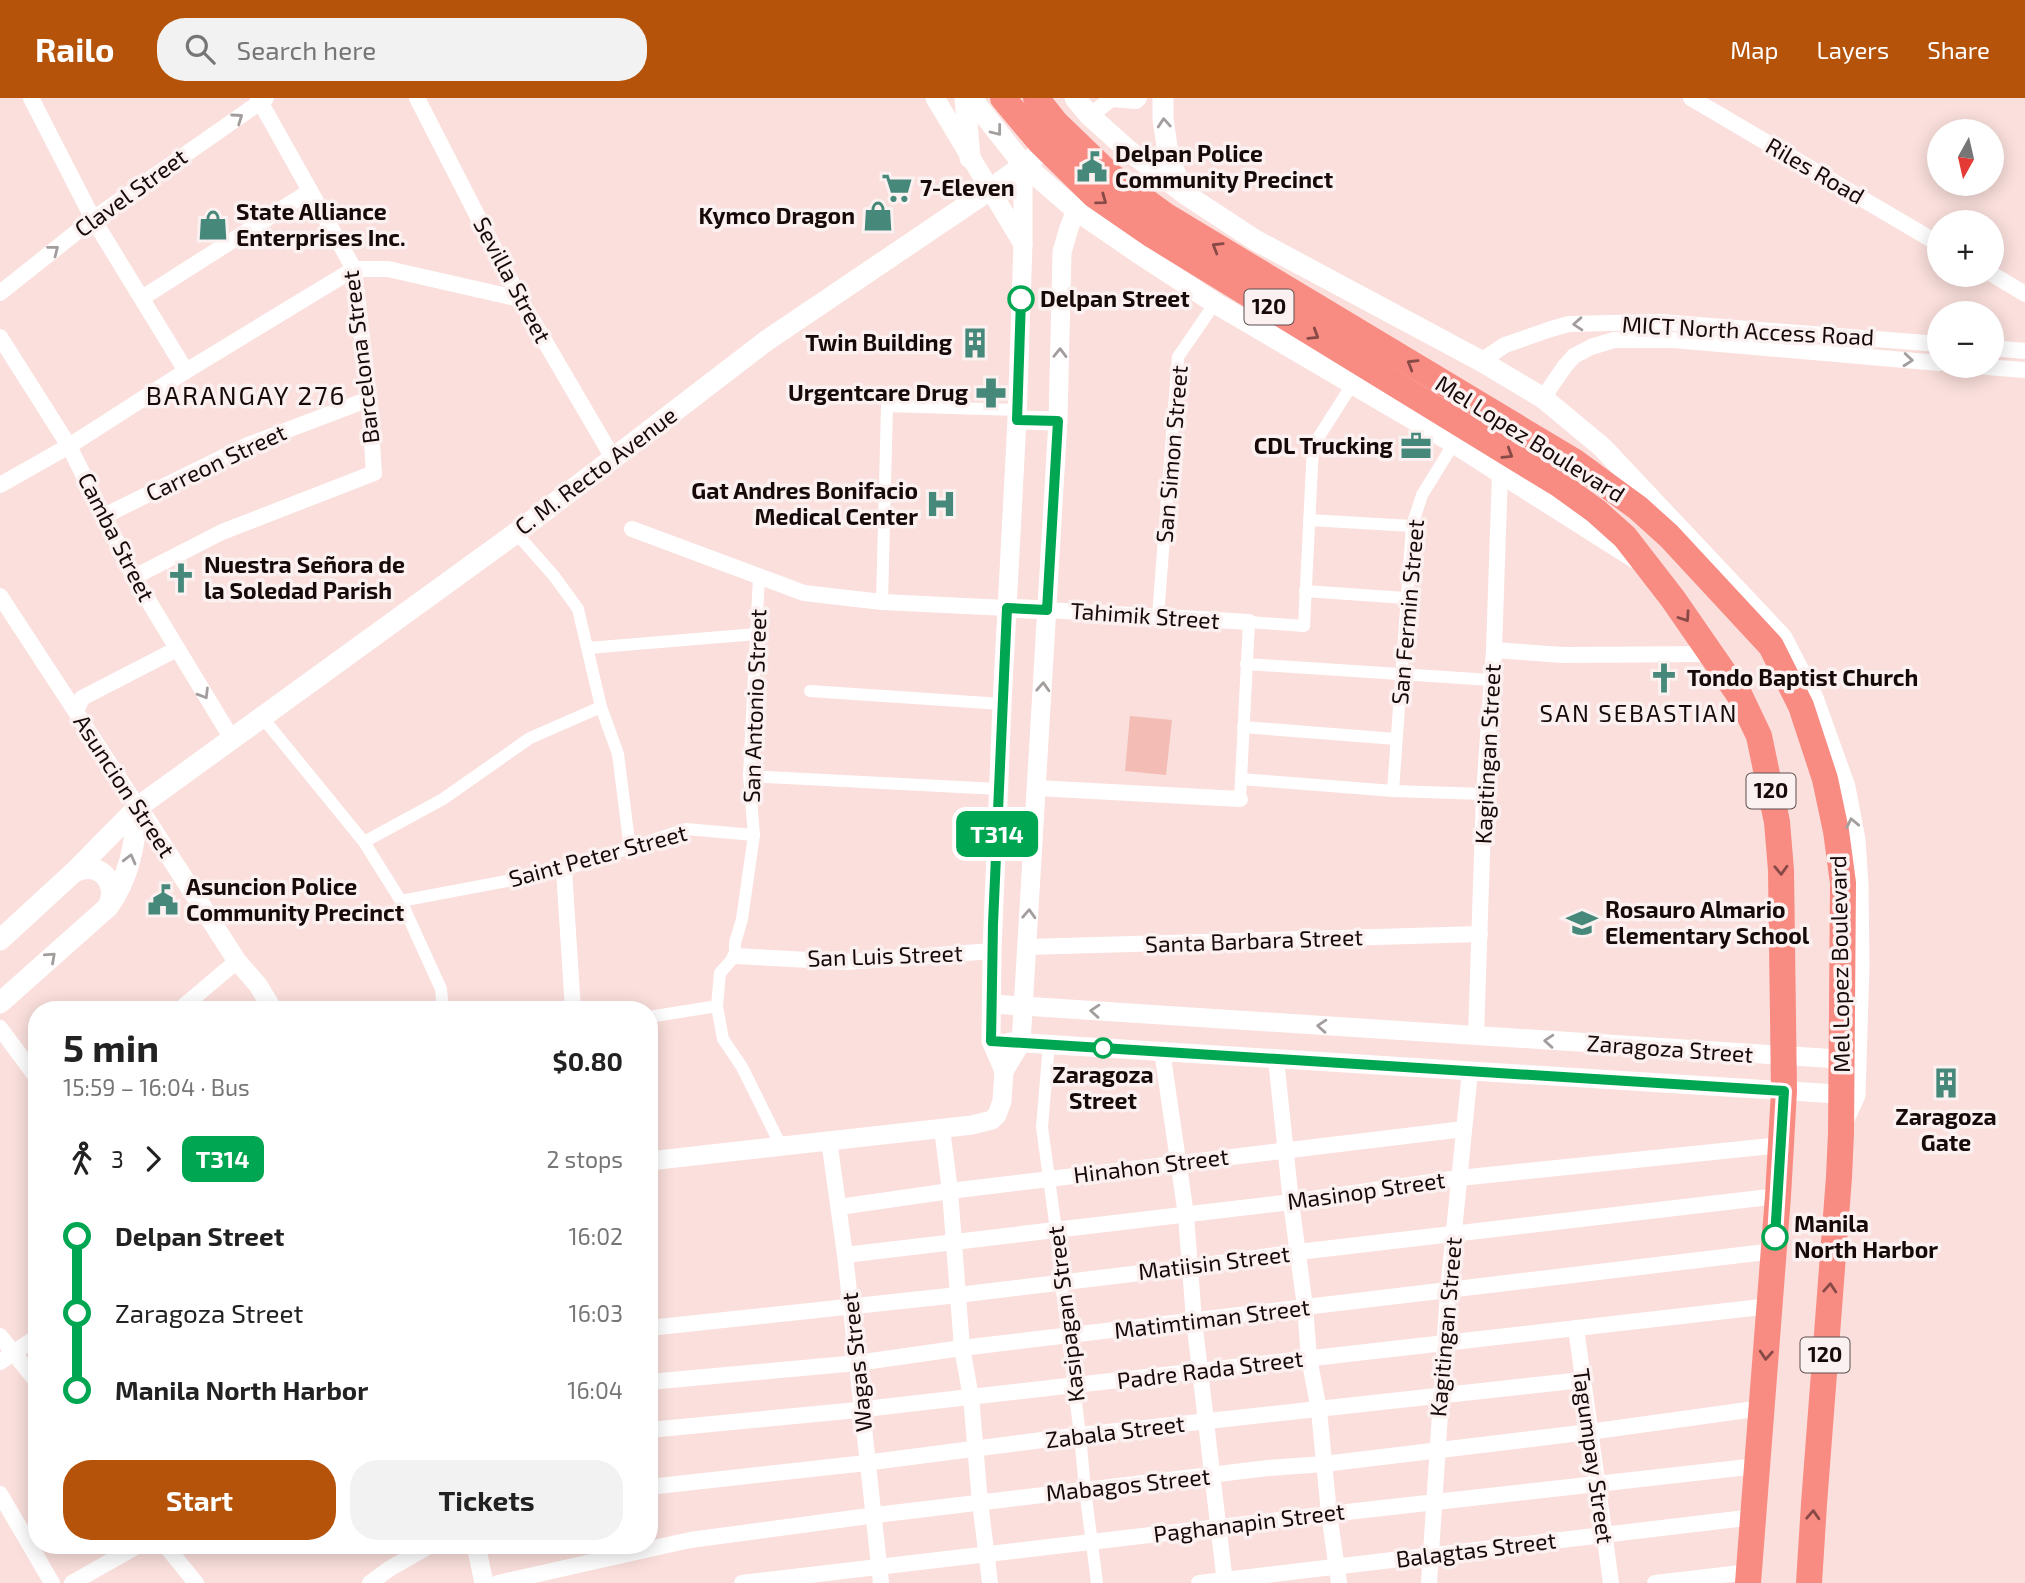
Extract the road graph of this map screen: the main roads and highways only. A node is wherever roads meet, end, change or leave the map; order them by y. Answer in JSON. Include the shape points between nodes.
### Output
{"nodes":[{"id":1,"x":965,"y":98,"type":"edge"},
{"id":2,"x":971,"y":98,"type":"edge"},
{"id":3,"x":1003,"y":98,"type":"edge"},
{"id":4,"x":1036,"y":98,"type":"edge"},
{"id":5,"x":1075,"y":98,"type":"edge"},
{"id":6,"x":1163,"y":98,"type":"edge"},
{"id":7,"x":1090,"y":116,"type":"junction"},
{"id":8,"x":970,"y":158,"type":"road end"},
{"id":9,"x":1023,"y":164,"type":"junction"},
{"id":10,"x":1189,"y":196,"type":"junction"},
{"id":11,"x":1153,"y":262,"type":"junction"},
{"id":12,"x":1643,"y":563,"type":"junction"},
{"id":13,"x":138,"y":807,"type":"junction"},
{"id":14,"x":74,"y":872,"type":"junction"},
{"id":15,"x":108,"y":906,"type":"junction"},
{"id":16,"x":0,"y":940,"type":"edge"},
{"id":17,"x":0,"y":1003,"type":"edge"},
{"id":18,"x":1849,"y":1059,"type":"junction"},
{"id":19,"x":1748,"y":1578,"type":"edge"},
{"id":20,"x":1809,"y":1583,"type":"edge"}],
"edges":[{"from":1,"to":8,"type":"main road"},
{"from":2,"to":9,"type":"main road","name":"Mel Lopez Boulevard","number":"120","one_way":true},
{"from":3,"to":12,"type":"highway","name":"Mel Lopez Boulevard","number":"120","one_way":true,"via":[[1094,195],[1560,485],[1625,537]]},
{"from":18,"to":4,"type":"highway","name":"Mel Lopez Boulevard","number":"120","one_way":true,"via":[[1843,883],[1836,831],[1801,706],[1771,646],[1639,508],[1575,462],[1166,216],[1110,175]]},
{"from":5,"to":7,"type":"main road","name":"Mel Lopez Boulevard","number":"120"},
{"from":10,"to":6,"type":"main road","one_way":true,"via":[[1169,160]]},
{"from":7,"to":9,"type":"main road","name":"C. M. Recto Avenue"},
{"from":7,"to":10,"type":"main road","name":"Mel Lopez Boulevard","number":"120"},
{"from":9,"to":11,"type":"main road","name":"Mel Lopez Boulevard","number":"120","via":[[1076,210]]},
{"from":9,"to":13,"type":"main road","name":"C. M. Recto Avenue","via":[[766,341],[516,533]]},
{"from":10,"to":11,"type":"main road"},
{"from":18,"to":10,"type":"main road","name":"Mel Lopez Boulevard","number":"120","one_way":true,"via":[[1859,965],[1856,839],[1845,787],[1813,698],[1782,638],[1602,447],[1543,398],[1255,240]]},
{"from":11,"to":12,"type":"main road","name":"Mel Lopez Boulevard","number":"120"},
{"from":12,"to":19,"type":"highway","name":"Mel Lopez Boulevard","number":"120","one_way":true,"via":[[1740,696],[1759,736],[1777,822],[1784,1091]]},
{"from":13,"to":14,"type":"main road","name":"C. M. Recto Avenue"},
{"from":15,"to":13,"type":"main road","one_way":true,"via":[[126,874]]},
{"from":14,"to":15,"type":"main road","via":[[87,868],[103,874],[112,890]]},
{"from":14,"to":16,"type":"main road","name":"C. M. Recto Avenue"},
{"from":17,"to":15,"type":"main road","one_way":true},
{"from":20,"to":18,"type":"highway","name":"Mel Lopez Boulevard","number":"120","one_way":true}]}
